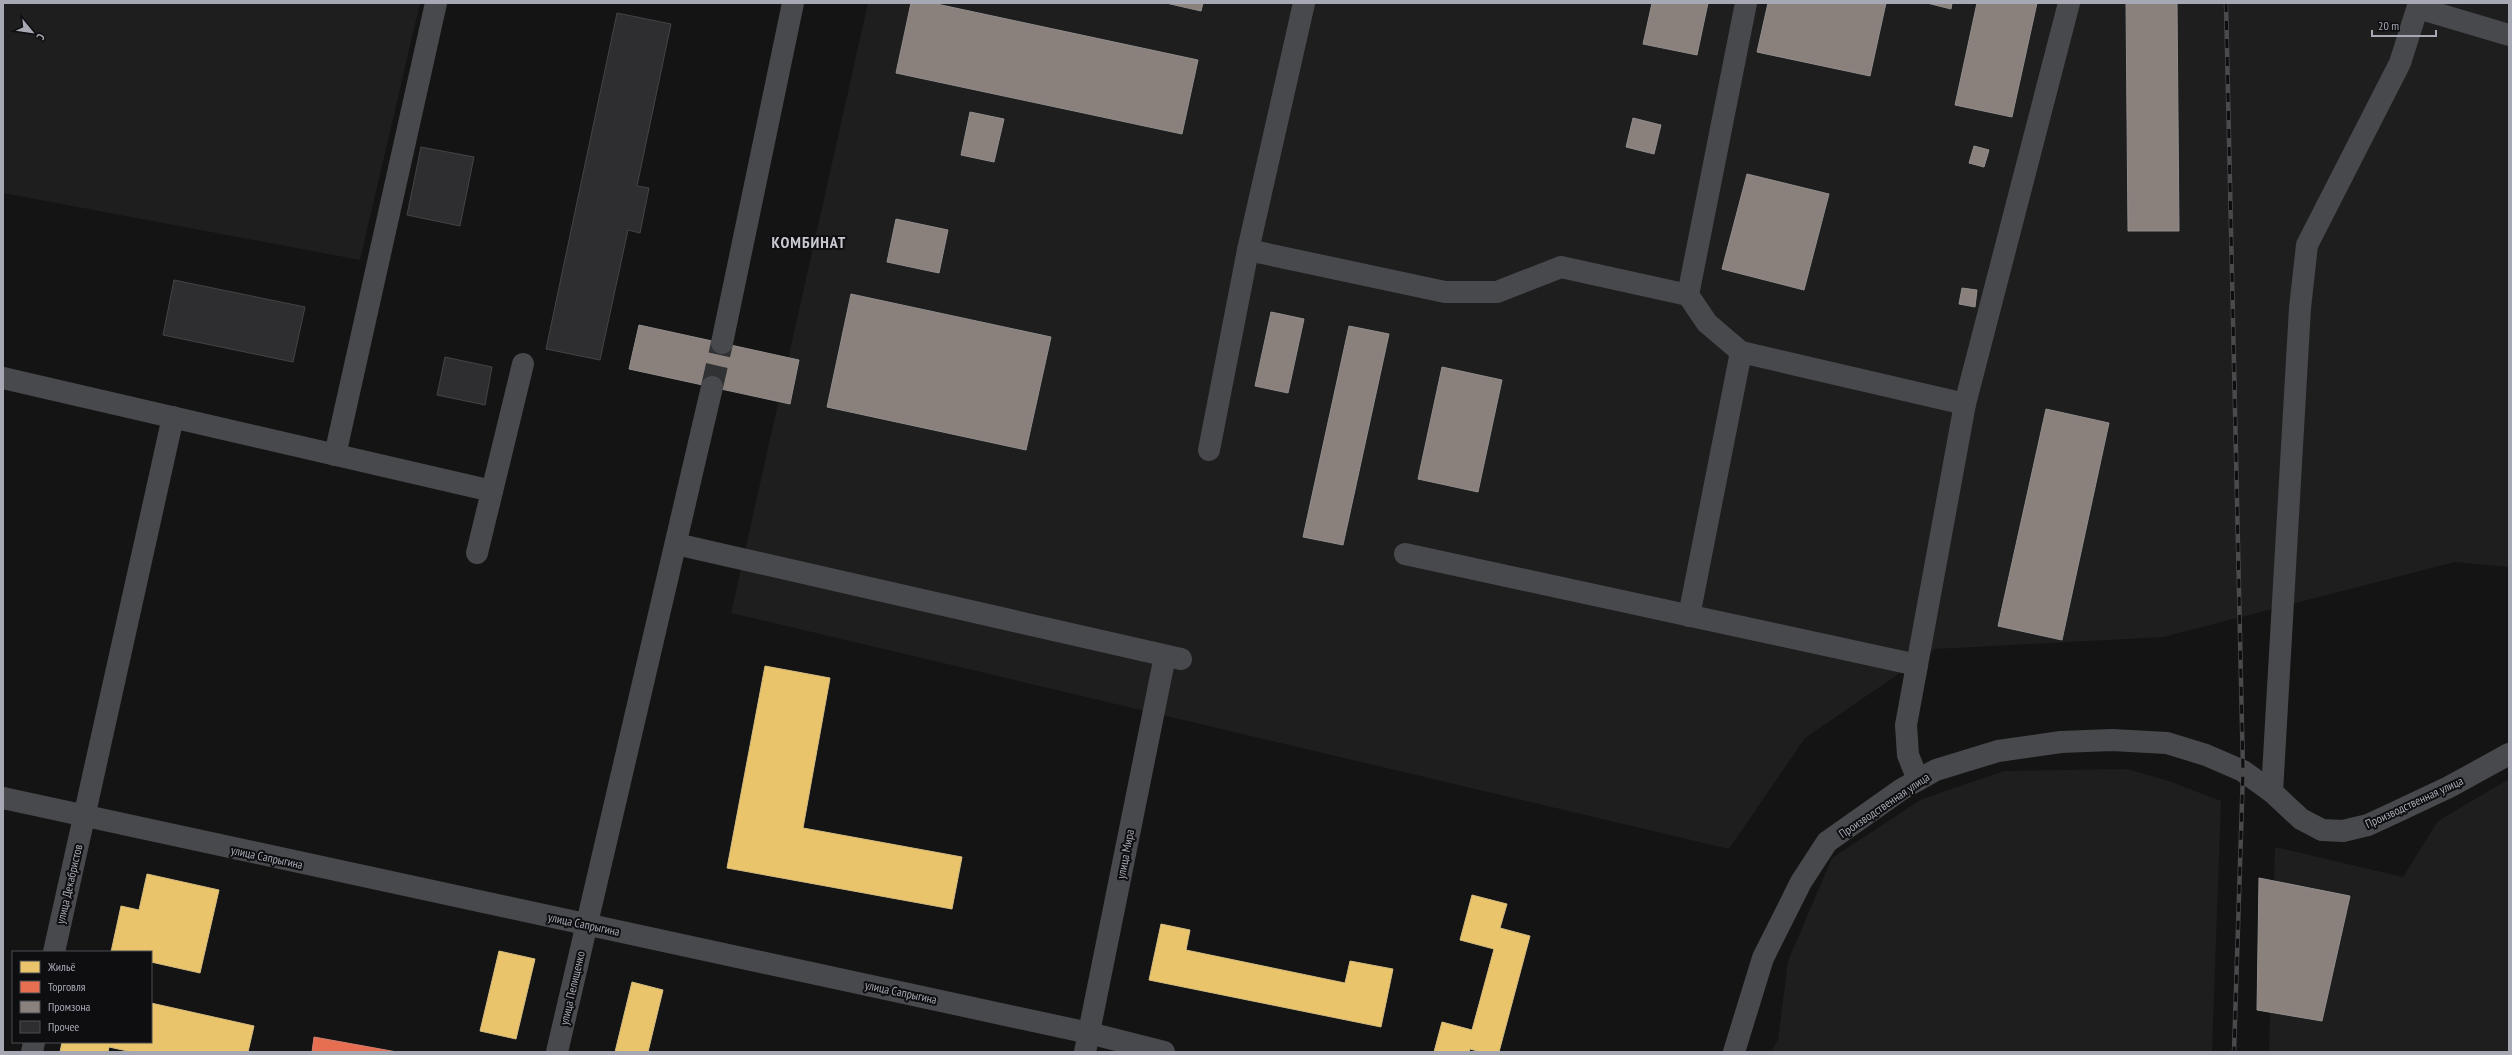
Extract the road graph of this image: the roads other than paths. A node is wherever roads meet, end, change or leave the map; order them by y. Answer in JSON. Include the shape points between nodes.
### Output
{"nodes":[{"id":1,"x":436,"y":3,"type":"edge"},
{"id":2,"x":793,"y":3,"type":"edge"},
{"id":3,"x":1304,"y":3,"type":"edge"},
{"id":4,"x":1746,"y":3,"type":"edge"},
{"id":5,"x":2069,"y":3,"type":"edge"},
{"id":6,"x":2418,"y":5,"type":"edge"},
{"id":7,"x":2509,"y":35,"type":"edge"},
{"id":8,"x":1248,"y":250,"type":"junction"},
{"id":9,"x":1688,"y":295,"type":"junction"},
{"id":10,"x":722,"y":343,"type":"tunnel mouth"},
{"id":11,"x":1741,"y":352,"type":"junction"},
{"id":12,"x":523,"y":364,"type":"dead end"},
{"id":13,"x":3,"y":378,"type":"edge"},
{"id":14,"x":712,"y":387,"type":"tunnel mouth"},
{"id":15,"x":1965,"y":404,"type":"junction"},
{"id":16,"x":173,"y":417,"type":"junction"},
{"id":17,"x":1208,"y":450,"type":"dead end"},
{"id":18,"x":335,"y":455,"type":"junction"},
{"id":19,"x":492,"y":491,"type":"junction"},
{"id":20,"x":676,"y":544,"type":"junction"},
{"id":21,"x":477,"y":553,"type":"dead end"},
{"id":22,"x":1405,"y":554,"type":"dead end"},
{"id":23,"x":1689,"y":616,"type":"junction"},
{"id":24,"x":1918,"y":665,"type":"junction"},
{"id":25,"x":2509,"y":754,"type":"edge"},
{"id":26,"x":1918,"y":780,"type":"junction"},
{"id":27,"x":2272,"y":792,"type":"junction"},
{"id":28,"x":3,"y":798,"type":"edge"},
{"id":29,"x":84,"y":816,"type":"junction"},
{"id":30,"x":586,"y":925,"type":"junction"},
{"id":31,"x":54,"y":951,"type":"edge"},
{"id":32,"x":1087,"y":1042,"type":"edge"},
{"id":33,"x":557,"y":1052,"type":"edge"},
{"id":34,"x":1164,"y":1052,"type":"edge"},
{"id":35,"x":1734,"y":1052,"type":"edge"}],
"edges":[{"from":1,"to":18,"type":"street"},
{"from":2,"to":10,"type":"street"},
{"from":3,"to":8,"type":"street"},
{"from":4,"to":9,"type":"street"},
{"from":5,"to":15,"type":"street"},
{"from":6,"to":7,"type":"street"},
{"from":6,"to":27,"type":"street","via":[[2400,64],[2307,245],[2299,316]]},
{"from":8,"to":9,"type":"street","via":[[1445,292],[1498,292],[1561,267]]},
{"from":8,"to":17,"type":"street"},
{"from":9,"to":11,"type":"street","via":[[1707,323]]},
{"from":11,"to":15,"type":"street"},
{"from":11,"to":23,"type":"street"},
{"from":12,"to":19,"type":"street"},
{"from":13,"to":16,"type":"street"},
{"from":14,"to":20,"type":"street","name":"улица Пелищенко"},
{"from":15,"to":24,"type":"street"},
{"from":16,"to":18,"type":"street"},
{"from":16,"to":29,"type":"street","name":"улица Декабристов"},
{"from":18,"to":19,"type":"street"},
{"from":19,"to":21,"type":"street"},
{"from":20,"to":30,"type":"street","name":"улица Пелищенко"},
{"from":20,"to":32,"type":"street","name":"улица Мира","via":[[1173,657]]},
{"from":22,"to":23,"type":"street"},
{"from":23,"to":24,"type":"street"},
{"from":24,"to":26,"type":"street","via":[[1906,725],[1908,755]]},
{"from":25,"to":27,"type":"street","name":"Производственная улица","via":[[2450,787],[2368,825],[2343,831],[2322,830],[2300,819]]},
{"from":26,"to":27,"type":"street","name":"Производственная улица","via":[[1936,770],[1998,752],[2061,742],[2112,740],[2167,743],[2206,755],[2243,771]]},
{"from":26,"to":35,"type":"street","name":"Производственная улица","via":[[1828,842],[1801,882],[1763,958]]},
{"from":28,"to":29,"type":"street","name":"улица Сапрыгина"},
{"from":29,"to":30,"type":"street","name":"улица Сапрыгина"},
{"from":29,"to":31,"type":"street","name":"улица Декабристов"},
{"from":30,"to":32,"type":"street","name":"улица Сапрыгина"},
{"from":30,"to":33,"type":"street","name":"улица Пелищенко"},
{"from":32,"to":34,"type":"street","name":"улица Сапрыгина"}]}
